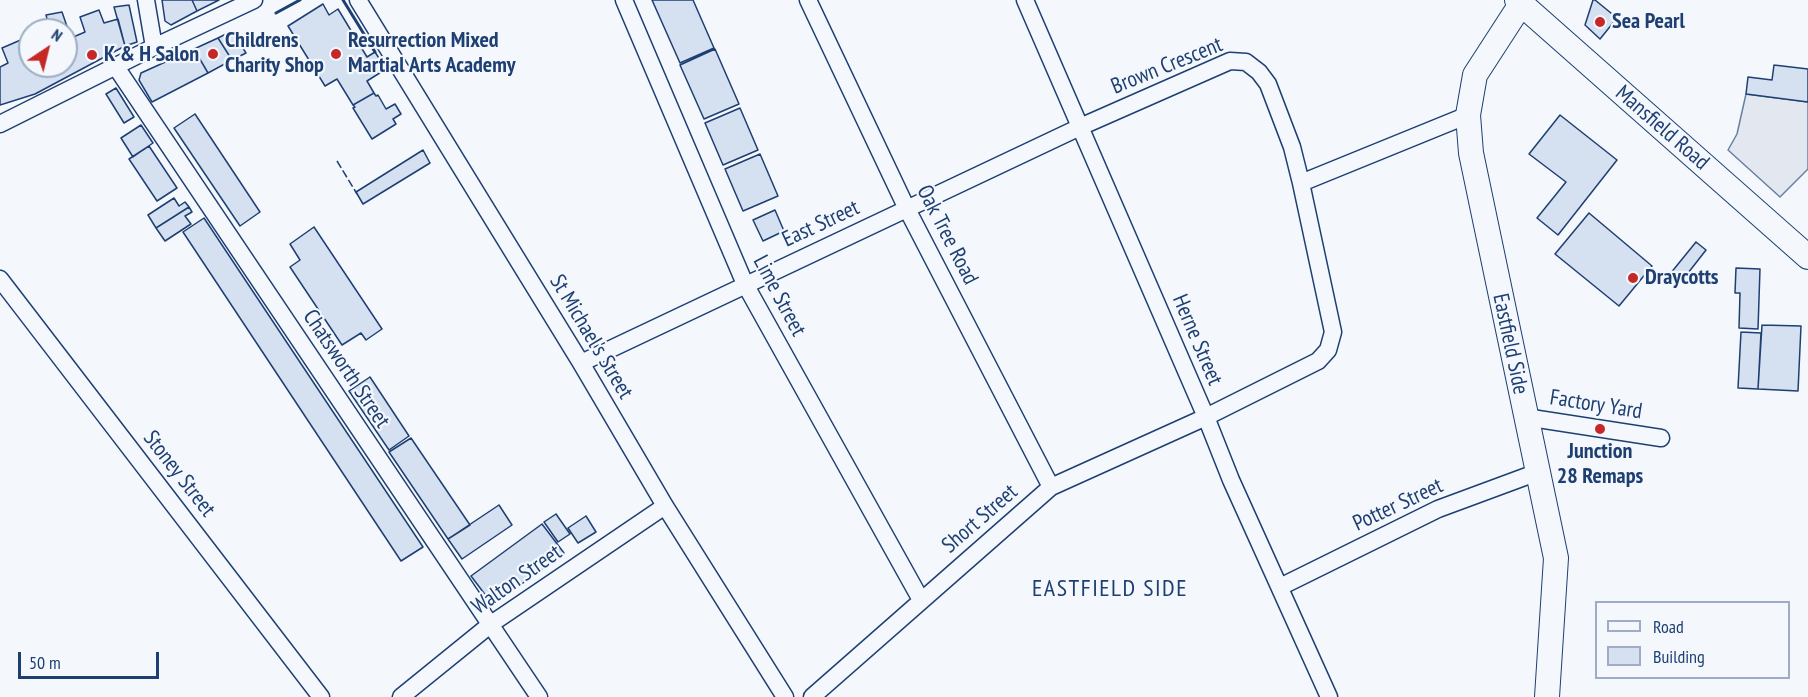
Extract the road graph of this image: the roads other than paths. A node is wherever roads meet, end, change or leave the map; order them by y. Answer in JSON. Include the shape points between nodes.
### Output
{"nodes":[{"id":1,"x":146,"y":0,"type":"edge"},
{"id":2,"x":254,"y":0,"type":"edge"},
{"id":3,"x":358,"y":0,"type":"edge"},
{"id":4,"x":624,"y":0,"type":"edge"},
{"id":5,"x":808,"y":0,"type":"edge"},
{"id":6,"x":1025,"y":0,"type":"edge"},
{"id":7,"x":1519,"y":2,"type":"edge"},
{"id":8,"x":154,"y":47,"type":"junction"},
{"id":9,"x":116,"y":67,"type":"junction"},
{"id":10,"x":1468,"y":115,"type":"junction"},
{"id":11,"x":0,"y":124,"type":"edge"},
{"id":12,"x":1080,"y":127,"type":"junction"},
{"id":13,"x":1301,"y":183,"type":"junction"},
{"id":14,"x":908,"y":209,"type":"junction"},
{"id":15,"x":1808,"y":257,"type":"edge"},
{"id":16,"x":0,"y":279,"type":"edge"},
{"id":17,"x":745,"y":284,"type":"junction"},
{"id":18,"x":581,"y":363,"type":"junction"},
{"id":19,"x":1206,"y":417,"type":"junction"},
{"id":20,"x":1525,"y":417,"type":"junction"},
{"id":21,"x":1660,"y":438,"type":"dead end"},
{"id":22,"x":1538,"y":472,"type":"junction"},
{"id":23,"x":1051,"y":487,"type":"junction"},
{"id":24,"x":665,"y":507,"type":"junction"},
{"id":25,"x":1280,"y":586,"type":"junction"},
{"id":26,"x":921,"y":600,"type":"junction"},
{"id":27,"x":491,"y":624,"type":"junction"},
{"id":28,"x":321,"y":697,"type":"edge"},
{"id":29,"x":401,"y":697,"type":"edge"},
{"id":30,"x":539,"y":697,"type":"edge"},
{"id":31,"x":785,"y":697,"type":"edge"},
{"id":32,"x":812,"y":697,"type":"edge"},
{"id":33,"x":1329,"y":697,"type":"edge"},
{"id":34,"x":1547,"y":697,"type":"edge"}],
"edges":[{"from":1,"to":8,"type":"street"},
{"from":2,"to":8,"type":"street"},
{"from":3,"to":18,"type":"street","name":"St Michael's Street"},
{"from":4,"to":17,"type":"street","name":"Lime Street"},
{"from":5,"to":14,"type":"street","name":"Oak Tree Road"},
{"from":6,"to":12,"type":"street","name":"Herne Street"},
{"from":7,"to":10,"type":"street","name":"Eastfield Side","via":[[1475,75]]},
{"from":7,"to":15,"type":"street","name":"Mansfield Road"},
{"from":8,"to":9,"type":"street"},
{"from":9,"to":11,"type":"street"},
{"from":9,"to":27,"type":"street","name":"Chatsworth Street"},
{"from":10,"to":13,"type":"street"},
{"from":10,"to":20,"type":"street","name":"Eastfield Side","via":[[1471,153]]},
{"from":12,"to":13,"type":"street","name":"Brown Crescent","via":[[1230,60],[1246,62],[1268,84]]},
{"from":12,"to":14,"type":"street","name":"East Street"},
{"from":12,"to":19,"type":"street","name":"Herne Street"},
{"from":13,"to":19,"type":"street","name":"Brown Crescent","via":[[1333,332],[1328,350],[1318,361]]},
{"from":14,"to":17,"type":"street","name":"East Street"},
{"from":14,"to":23,"type":"street","name":"Oak Tree Road"},
{"from":16,"to":28,"type":"street","name":"Stoney Street"},
{"from":17,"to":18,"type":"street","name":"East Street"},
{"from":17,"to":26,"type":"street","name":"Lime Street"},
{"from":18,"to":24,"type":"street","name":"St Michael's Street"},
{"from":19,"to":23,"type":"street","name":"Short Street"},
{"from":19,"to":25,"type":"street","name":"Herne Street","via":[[1230,480]]},
{"from":20,"to":21,"type":"street","name":"Factory Yard"},
{"from":20,"to":22,"type":"street","name":"Eastfield Side"},
{"from":22,"to":25,"type":"street","name":"Potter Street","via":[[1438,509]]},
{"from":22,"to":34,"type":"street","name":"Eastfield Side","via":[[1556,558]]},
{"from":23,"to":26,"type":"street","name":"Short Street"},
{"from":24,"to":27,"type":"street","name":"Walton Street"},
{"from":24,"to":31,"type":"street","name":"St Michael's Street"},
{"from":25,"to":33,"type":"street","name":"Herne Street"},
{"from":26,"to":32,"type":"street","name":"Short Street"},
{"from":27,"to":29,"type":"street","name":"Walton Street"},
{"from":27,"to":30,"type":"street","name":"Chatsworth Street"}]}
